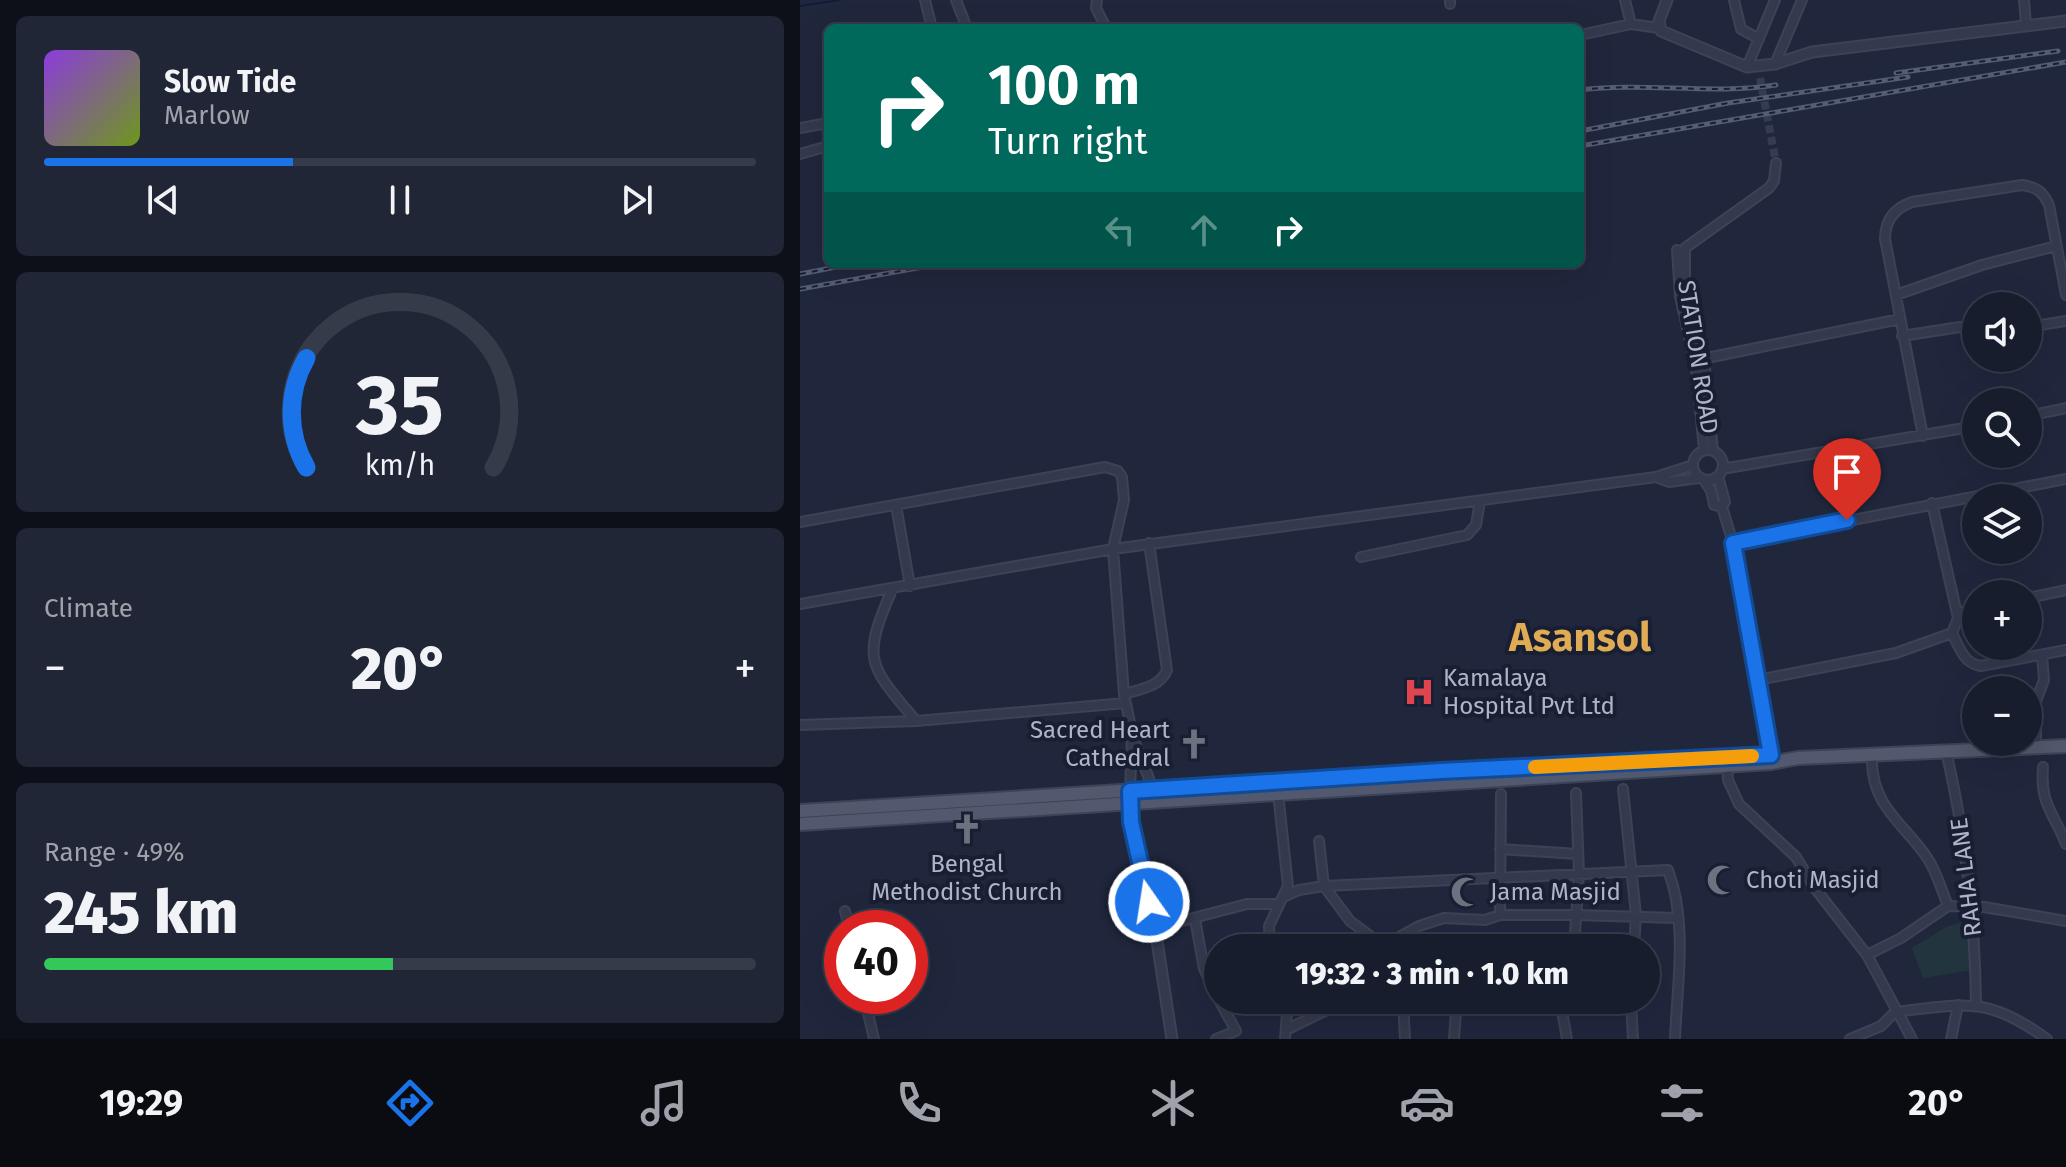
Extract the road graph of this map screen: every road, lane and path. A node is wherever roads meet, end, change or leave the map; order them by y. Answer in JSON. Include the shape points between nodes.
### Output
{"nodes":[{"id":1,"x":925,"y":0,"type":"edge"},
{"id":2,"x":956,"y":0,"type":"edge"},
{"id":3,"x":1097,"y":0,"type":"edge"},
{"id":4,"x":1625,"y":0,"type":"edge"},
{"id":5,"x":1667,"y":0,"type":"edge"},
{"id":6,"x":1734,"y":0,"type":"edge"},
{"id":7,"x":1775,"y":0,"type":"edge"},
{"id":8,"x":1802,"y":0,"type":"edge"},
{"id":9,"x":2024,"y":0,"type":"edge"},
{"id":10,"x":2066,"y":21,"type":"edge"},
{"id":11,"x":965,"y":23,"type":"dead end"},
{"id":12,"x":931,"y":24,"type":"edge"},
{"id":13,"x":1104,"y":24,"type":"edge"},
{"id":14,"x":1631,"y":24,"type":"junction"},
{"id":15,"x":2026,"y":24,"type":"junction"},
{"id":16,"x":1659,"y":28,"type":"junction"},
{"id":17,"x":1584,"y":34,"type":"edge"},
{"id":18,"x":1759,"y":39,"type":"junction"},
{"id":19,"x":1775,"y":64,"type":"junction"},
{"id":20,"x":1747,"y":67,"type":"junction"},
{"id":21,"x":1760,"y":67,"type":"junction"},
{"id":22,"x":1760,"y":78,"type":"tunnel mouth"},
{"id":23,"x":824,"y":124,"type":"edge"},
{"id":24,"x":800,"y":128,"type":"edge"},
{"id":25,"x":824,"y":147,"type":"edge"},
{"id":26,"x":800,"y":154,"type":"edge"},
{"id":27,"x":1776,"y":163,"type":"tunnel mouth"},
{"id":28,"x":2056,"y":246,"type":"junction"},
{"id":29,"x":1681,"y":249,"type":"junction"},
{"id":30,"x":1896,"y":295,"type":"junction"},
{"id":31,"x":2066,"y":295,"type":"edge"},
{"id":32,"x":1900,"y":319,"type":"junction"},
{"id":33,"x":2066,"y":321,"type":"edge"},
{"id":34,"x":2042,"y":325,"type":"edge"},
{"id":35,"x":1962,"y":327,"type":"edge"},
{"id":36,"x":1902,"y":336,"type":"junction"},
{"id":37,"x":1702,"y":359,"type":"junction"},
{"id":38,"x":2066,"y":408,"type":"edge"},
{"id":39,"x":2042,"y":413,"type":"edge"},
{"id":40,"x":1962,"y":429,"type":"edge"},
{"id":41,"x":1923,"y":436,"type":"junction"},
{"id":42,"x":1708,"y":451,"type":"junction"},
{"id":43,"x":1693,"y":465,"type":"junction"},
{"id":44,"x":1720,"y":473,"type":"junction"},
{"id":45,"x":1656,"y":477,"type":"junction"},
{"id":46,"x":1702,"y":479,"type":"junction"},
{"id":47,"x":2066,"y":479,"type":"edge"},
{"id":48,"x":1480,"y":501,"type":"junction"},
{"id":49,"x":1932,"y":503,"type":"junction"},
{"id":50,"x":896,"y":505,"type":"junction"},
{"id":51,"x":1722,"y":507,"type":"junction"},
{"id":52,"x":800,"y":522,"type":"edge"},
{"id":53,"x":1149,"y":543,"type":"junction"},
{"id":54,"x":1733,"y":543,"type":"junction"},
{"id":55,"x":1113,"y":549,"type":"junction"},
{"id":56,"x":1361,"y":557,"type":"dead end"},
{"id":57,"x":910,"y":586,"type":"junction"},
{"id":58,"x":892,"y":590,"type":"junction"},
{"id":59,"x":2066,"y":590,"type":"edge"},
{"id":60,"x":2042,"y":595,"type":"edge"},
{"id":61,"x":800,"y":604,"type":"edge"},
{"id":62,"x":1962,"y":612,"type":"edge"},
{"id":63,"x":1957,"y":613,"type":"junction"},
{"id":64,"x":1952,"y":633,"type":"junction"},
{"id":65,"x":2066,"y":650,"type":"edge"},
{"id":66,"x":1962,"y":652,"type":"edge"},
{"id":67,"x":2042,"y":655,"type":"joint"},
{"id":68,"x":1966,"y":660,"type":"edge"},
{"id":69,"x":2014,"y":660,"type":"edge"},
{"id":70,"x":1758,"y":680,"type":"junction"},
{"id":71,"x":2042,"y":685,"type":"edge"},
{"id":72,"x":1125,"y":698,"type":"junction"},
{"id":73,"x":916,"y":721,"type":"junction"},
{"id":74,"x":800,"y":725,"type":"edge"},
{"id":75,"x":1132,"y":732,"type":"junction"},
{"id":76,"x":2066,"y":746,"type":"edge"},
{"id":77,"x":2042,"y":747,"type":"edge"},
{"id":78,"x":1962,"y":750,"type":"edge"},
{"id":79,"x":1946,"y":751,"type":"junction"},
{"id":80,"x":1872,"y":756,"type":"junction"},
{"id":81,"x":1771,"y":759,"type":"junction"},
{"id":82,"x":1727,"y":765,"type":"junction"},
{"id":83,"x":2043,"y":767,"type":"dead end"},
{"id":84,"x":1153,"y":789,"type":"junction"},
{"id":85,"x":1623,"y":789,"type":"dead end"},
{"id":86,"x":1278,"y":793,"type":"junction"},
{"id":87,"x":1576,"y":793,"type":"dead end"},
{"id":88,"x":1501,"y":794,"type":"dead end"},
{"id":89,"x":1130,"y":797,"type":"junction"},
{"id":90,"x":800,"y":811,"type":"edge"},
{"id":91,"x":2062,"y":821,"type":"edge"},
{"id":92,"x":800,"y":824,"type":"edge"},
{"id":93,"x":1319,"y":841,"type":"dead end"},
{"id":94,"x":2066,"y":844,"type":"edge"},
{"id":95,"x":1500,"y":849,"type":"junction"},
{"id":96,"x":1578,"y":854,"type":"junction"},
{"id":97,"x":1631,"y":872,"type":"junction"},
{"id":98,"x":1579,"y":874,"type":"junction"},
{"id":99,"x":1500,"y":877,"type":"junction"},
{"id":100,"x":1324,"y":886,"type":"junction"},
{"id":101,"x":1281,"y":901,"type":"junction"},
{"id":102,"x":1948,"y":906,"type":"junction"},
{"id":103,"x":1969,"y":906,"type":"junction"},
{"id":104,"x":1500,"y":915,"type":"junction"},
{"id":105,"x":1576,"y":915,"type":"junction"},
{"id":106,"x":1636,"y":915,"type":"junction"},
{"id":107,"x":1677,"y":918,"type":"junction"},
{"id":108,"x":1195,"y":919,"type":"junction"},
{"id":109,"x":2066,"y":921,"type":"edge"},
{"id":110,"x":1155,"y":928,"type":"junction"},
{"id":111,"x":1269,"y":934,"type":"edge"},
{"id":112,"x":1367,"y":934,"type":"edge"},
{"id":113,"x":1408,"y":934,"type":"edge"},
{"id":114,"x":1575,"y":934,"type":"edge"},
{"id":115,"x":1635,"y":934,"type":"edge"},
{"id":116,"x":1867,"y":955,"type":"junction"},
{"id":117,"x":1204,"y":969,"type":"edge"},
{"id":118,"x":1976,"y":1003,"type":"junction"},
{"id":119,"x":1958,"y":1005,"type":"junction"},
{"id":120,"x":1895,"y":1012,"type":"junction"},
{"id":121,"x":868,"y":1014,"type":"edge"},
{"id":122,"x":1226,"y":1014,"type":"edge"},
{"id":123,"x":1287,"y":1014,"type":"edge"},
{"id":124,"x":1321,"y":1014,"type":"edge"},
{"id":125,"x":1404,"y":1014,"type":"edge"},
{"id":126,"x":1456,"y":1014,"type":"edge"},
{"id":127,"x":1561,"y":1014,"type":"edge"},
{"id":128,"x":1632,"y":1014,"type":"edge"},
{"id":129,"x":1285,"y":1035,"type":"edge"},
{"id":130,"x":874,"y":1039,"type":"edge"},
{"id":131,"x":1172,"y":1039,"type":"edge"},
{"id":132,"x":1216,"y":1039,"type":"edge"},
{"id":133,"x":1405,"y":1039,"type":"edge"},
{"id":134,"x":1454,"y":1039,"type":"edge"},
{"id":135,"x":1567,"y":1039,"type":"edge"},
{"id":136,"x":1633,"y":1039,"type":"edge"},
{"id":137,"x":1675,"y":1039,"type":"edge"},
{"id":138,"x":1850,"y":1039,"type":"edge"},
{"id":139,"x":1912,"y":1039,"type":"edge"},
{"id":140,"x":1951,"y":1039,"type":"edge"},
{"id":141,"x":2047,"y":1039,"type":"edge"}],
"edges":[{"from":1,"to":12,"type":"street"},
{"from":2,"to":11,"type":"street"},
{"from":3,"to":13,"type":"street"},
{"from":4,"to":14,"type":"street"},
{"from":5,"to":16,"type":"street"},
{"from":6,"to":18,"type":"street","via":[[1741,29]]},
{"from":7,"to":18,"type":"street"},
{"from":8,"to":19,"type":"street"},
{"from":9,"to":15,"type":"street"},
{"from":10,"to":15,"type":"street"},
{"from":14,"to":16,"type":"street"},
{"from":14,"to":17,"type":"street"},
{"from":15,"to":19,"type":"street","via":[[1812,52]]},
{"from":16,"to":20,"type":"street"},
{"from":18,"to":20,"type":"street"},
{"from":19,"to":21,"type":"street"},
{"from":20,"to":21,"type":"street"},
{"from":21,"to":22,"type":"street"},
{"from":23,"to":24,"type":"street"},
{"from":25,"to":26,"type":"street"},
{"from":27,"to":29,"type":"street","name":"STATION ROAD","via":[[1769,188]]},
{"from":28,"to":30,"type":"street"},
{"from":28,"to":30,"type":"street","via":[[2049,205],[2040,191],[2022,185],[1904,205],[1891,216],[1885,231]]},
{"from":28,"to":31,"type":"street"},
{"from":29,"to":37,"type":"street","name":"STATION ROAD"},
{"from":29,"to":42,"type":"street","name":"STATION ROAD","via":[[1680,296]]},
{"from":30,"to":32,"type":"street"},
{"from":32,"to":36,"type":"street"},
{"from":32,"to":37,"type":"street"},
{"from":33,"to":34,"type":"street"},
{"from":35,"to":36,"type":"street"},
{"from":36,"to":41,"type":"street"},
{"from":37,"to":42,"type":"street","name":"STATION ROAD"},
{"from":38,"to":39,"type":"street"},
{"from":40,"to":41,"type":"street"},
{"from":41,"to":44,"type":"street"},
{"from":42,"to":43,"type":"street","via":[[1696,456]]},
{"from":42,"to":44,"type":"street","via":[[1721,457]]},
{"from":43,"to":45,"type":"street"},
{"from":43,"to":46,"type":"street"},
{"from":44,"to":46,"type":"street"},
{"from":44,"to":51,"type":"street"},
{"from":45,"to":46,"type":"street","via":[[1669,482]]},
{"from":45,"to":48,"type":"street"},
{"from":46,"to":51,"type":"street","via":[[1714,505]]},
{"from":47,"to":49,"type":"street"},
{"from":48,"to":53,"type":"street"},
{"from":48,"to":56,"type":"street","via":[[1476,525],[1467,535]]},
{"from":49,"to":54,"type":"street"},
{"from":49,"to":63,"type":"street"},
{"from":50,"to":52,"type":"street"},
{"from":50,"to":55,"type":"street","via":[[1112,468],[1122,477],[1125,493]]},
{"from":50,"to":57,"type":"street"},
{"from":51,"to":54,"type":"street"},
{"from":53,"to":55,"type":"street"},
{"from":53,"to":72,"type":"street","via":[[1167,670],[1156,684]]},
{"from":54,"to":70,"type":"street"},
{"from":55,"to":57,"type":"street"},
{"from":55,"to":72,"type":"street"},
{"from":57,"to":58,"type":"street"},
{"from":58,"to":61,"type":"street"},
{"from":58,"to":73,"type":"street","via":[[875,630],[874,662],[881,680]]},
{"from":59,"to":60,"type":"street"},
{"from":62,"to":63,"type":"street"},
{"from":63,"to":64,"type":"street"},
{"from":64,"to":66,"type":"street"},
{"from":64,"to":70,"type":"street","via":[[1896,653]]},
{"from":65,"to":67,"type":"street"},
{"from":67,"to":71,"type":"street"},
{"from":68,"to":69,"type":"street","via":[[1981,666]]},
{"from":70,"to":81,"type":"street"},
{"from":72,"to":73,"type":"street"},
{"from":72,"to":75,"type":"street"},
{"from":73,"to":74,"type":"street"},
{"from":75,"to":84,"type":"street"},
{"from":75,"to":89,"type":"street"},
{"from":76,"to":77,"type":"main road"},
{"from":78,"to":79,"type":"main road"},
{"from":79,"to":80,"type":"main road"},
{"from":79,"to":103,"type":"street","name":"RAHA LANE"},
{"from":80,"to":81,"type":"main road"},
{"from":80,"to":102,"type":"street","via":[[1878,793],[1928,858]]},
{"from":81,"to":82,"type":"main road"},
{"from":81,"to":84,"type":"main road"},
{"from":82,"to":86,"type":"main road"},
{"from":82,"to":116,"type":"street","via":[[1739,804],[1791,851]]},
{"from":83,"to":91,"type":"street","via":[[2043,799]]},
{"from":84,"to":89,"type":"main road"},
{"from":85,"to":97,"type":"street"},
{"from":86,"to":89,"type":"main road"},
{"from":86,"to":101,"type":"street","via":[[1288,873]]},
{"from":87,"to":96,"type":"street"},
{"from":88,"to":95,"type":"street"},
{"from":89,"to":90,"type":"main road"},
{"from":89,"to":92,"type":"main road"},
{"from":89,"to":110,"type":"street"},
{"from":91,"to":94,"type":"street"},
{"from":93,"to":100,"type":"street"},
{"from":95,"to":96,"type":"street"},
{"from":95,"to":99,"type":"street"},
{"from":96,"to":98,"type":"street"},
{"from":97,"to":98,"type":"street"},
{"from":97,"to":106,"type":"street"},
{"from":97,"to":107,"type":"street","via":[[1668,870]]},
{"from":98,"to":99,"type":"street"},
{"from":98,"to":105,"type":"street"},
{"from":99,"to":100,"type":"street"},
{"from":99,"to":104,"type":"street"},
{"from":100,"to":101,"type":"street","via":[[1299,890]]},
{"from":100,"to":112,"type":"street"},
{"from":101,"to":108,"type":"street","via":[[1247,904]]},
{"from":101,"to":111,"type":"street"},
{"from":102,"to":103,"type":"street"},
{"from":102,"to":116,"type":"street"},
{"from":103,"to":109,"type":"street"},
{"from":103,"to":118,"type":"street","name":"RAHA LANE"},
{"from":104,"to":105,"type":"street"},
{"from":104,"to":113,"type":"street","via":[[1433,920]]},
{"from":105,"to":106,"type":"street"},
{"from":105,"to":114,"type":"street"},
{"from":106,"to":107,"type":"street"},
{"from":106,"to":115,"type":"street"},
{"from":107,"to":137,"type":"street"},
{"from":108,"to":110,"type":"street"},
{"from":108,"to":117,"type":"street"},
{"from":110,"to":131,"type":"street"},
{"from":116,"to":120,"type":"street"},
{"from":118,"to":119,"type":"street"},
{"from":118,"to":141,"type":"street","via":[[2024,1022]]},
{"from":119,"to":120,"type":"street"},
{"from":119,"to":140,"type":"street"},
{"from":120,"to":138,"type":"street","via":[[1881,1026]]},
{"from":120,"to":139,"type":"street"},
{"from":121,"to":130,"type":"street"},
{"from":122,"to":132,"type":"street","via":[[1236,1031]]},
{"from":123,"to":129,"type":"street"},
{"from":124,"to":129,"type":"street"},
{"from":125,"to":133,"type":"street"},
{"from":126,"to":134,"type":"street"},
{"from":127,"to":135,"type":"street"},
{"from":128,"to":136,"type":"street"}]}
